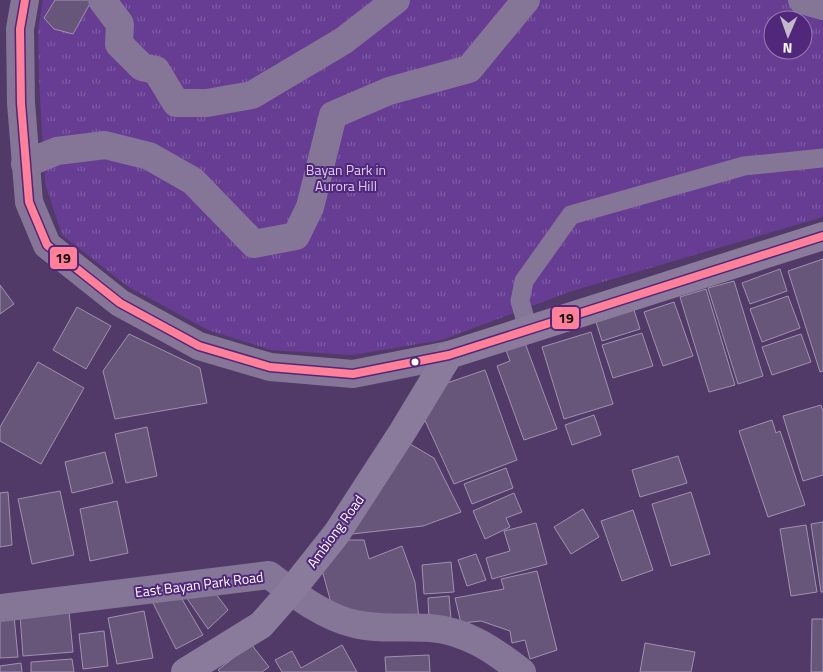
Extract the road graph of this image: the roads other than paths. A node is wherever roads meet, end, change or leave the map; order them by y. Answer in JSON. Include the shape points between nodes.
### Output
{"nodes":[{"id":1,"x":25,"y":0,"type":"edge"},
{"id":2,"x":102,"y":0,"type":"edge"},
{"id":3,"x":396,"y":0,"type":"edge"},
{"id":4,"x":526,"y":0,"type":"edge"},
{"id":5,"x":802,"y":0,"type":"edge"},
{"id":6,"x":823,"y":6,"type":"edge"},
{"id":7,"x":823,"y":158,"type":"edge"},
{"id":8,"x":25,"y":164,"type":"junction"},
{"id":9,"x":823,"y":236,"type":"edge"},
{"id":10,"x":528,"y":328,"type":"junction"},
{"id":11,"x":449,"y":355,"type":"junction"},
{"id":12,"x":291,"y":591,"type":"junction"},
{"id":13,"x":0,"y":608,"type":"edge"},
{"id":14,"x":185,"y":672,"type":"edge"},
{"id":15,"x":522,"y":672,"type":"edge"}],
"edges":[{"from":1,"to":8,"type":"street","via":[[20,29]]},
{"from":2,"to":3,"type":"street","via":[[120,24],[119,44],[142,67],[156,70],[176,103],[207,103],[252,95],[343,41]]},
{"from":4,"to":8,"type":"street","via":[[468,69],[389,91],[333,115],[310,207],[296,236],[254,244],[193,181],[149,156],[105,145],[57,151]]},
{"from":5,"to":6,"type":"street"},
{"from":7,"to":10,"type":"lane","via":[[744,166],[570,215],[524,281],[520,301]]},
{"from":8,"to":11,"type":"street","via":[[29,202],[47,246],[120,304],[199,346],[270,368],[353,374]]},
{"from":9,"to":10,"type":"main road"},
{"from":10,"to":11,"type":"main road"},
{"from":11,"to":12,"type":"main road","name":"Ambiong Road","via":[[337,532]]},
{"from":12,"to":13,"type":"street","name":"East Bayan Park Road","via":[[269,575]]},
{"from":12,"to":14,"type":"main road","name":"Ambiong Road","via":[[261,625]]},
{"from":12,"to":15,"type":"street","name":"East Bayan Park Road","via":[[355,624],[456,632],[494,650]]}]}
